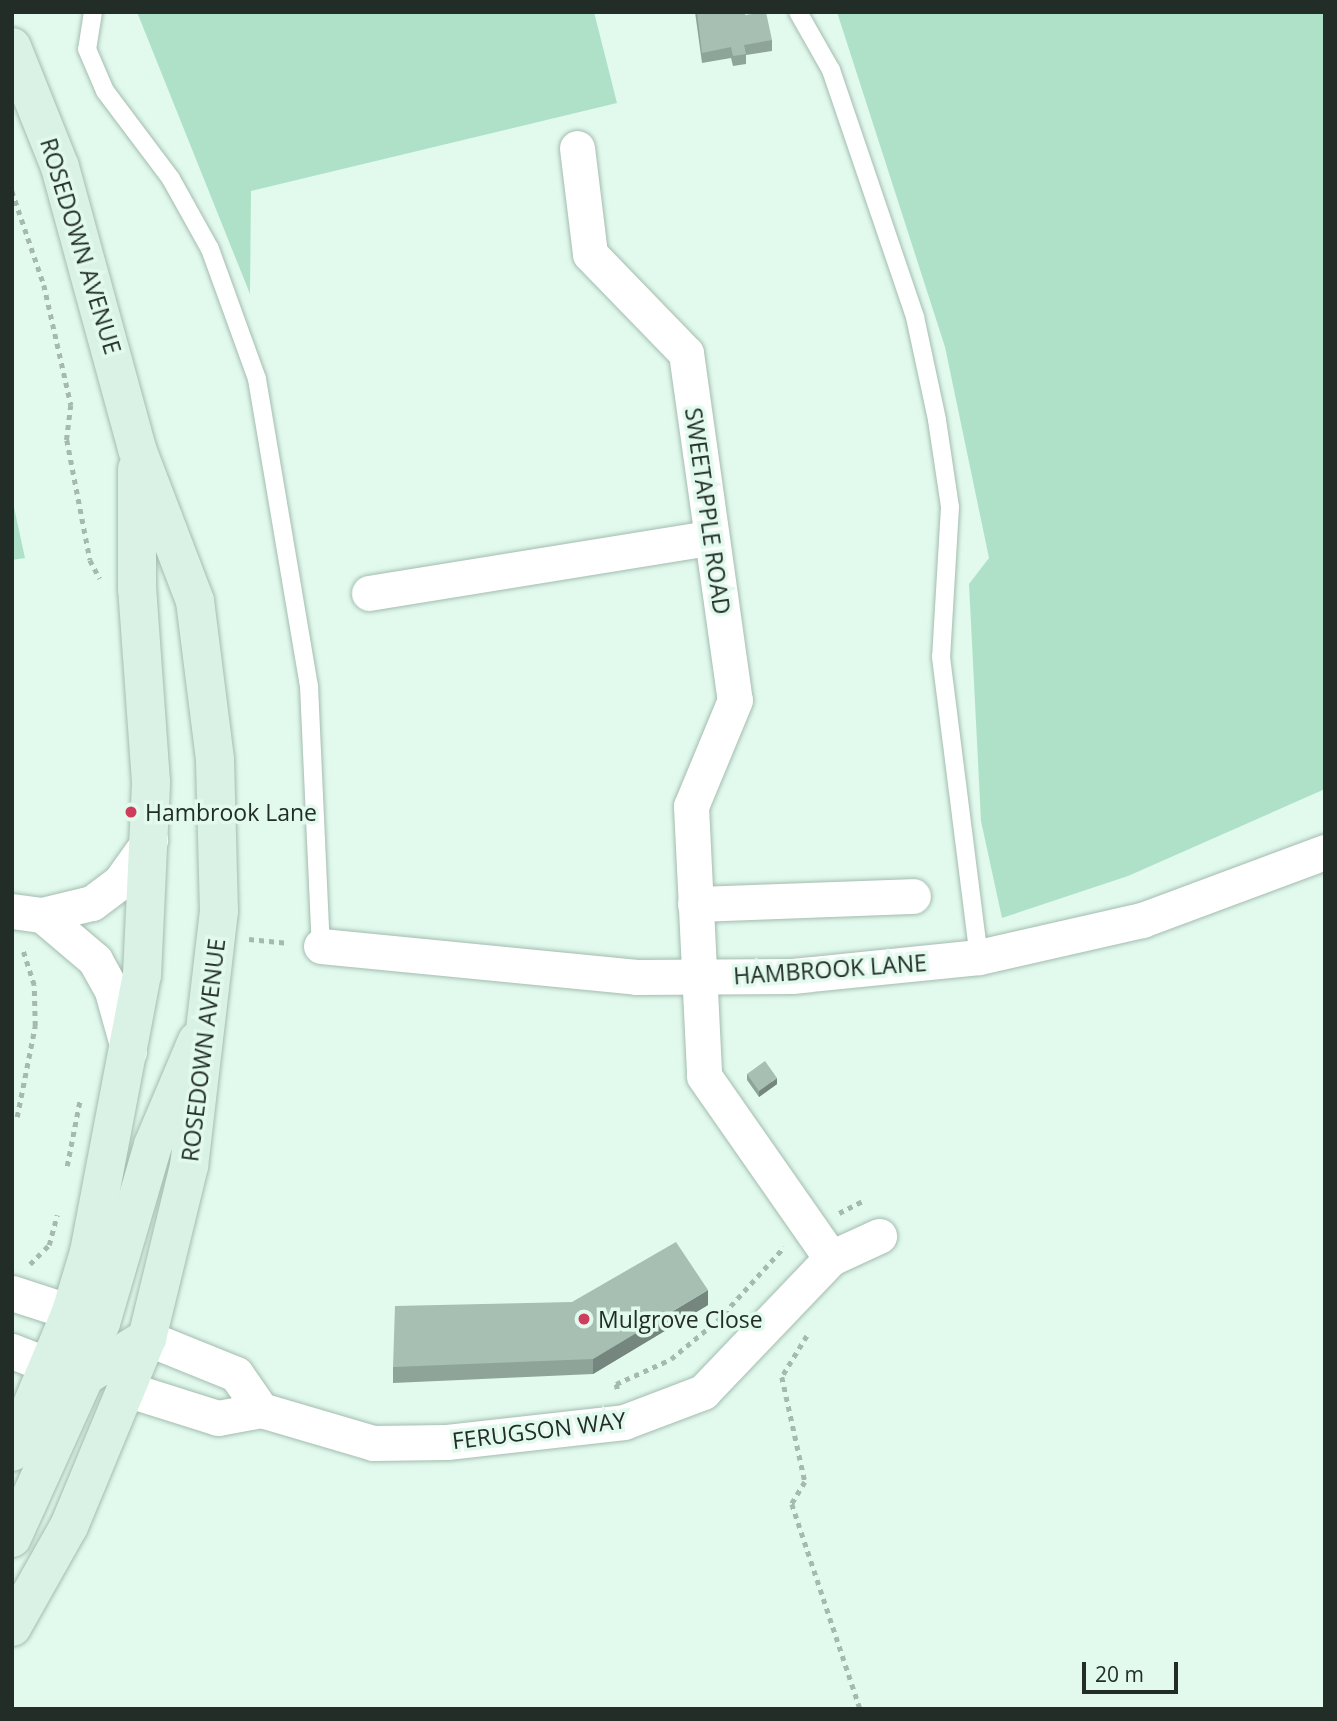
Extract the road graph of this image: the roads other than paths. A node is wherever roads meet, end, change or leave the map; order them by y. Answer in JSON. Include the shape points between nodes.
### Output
{"nodes":[{"id":1,"x":93,"y":12,"type":"edge"},
{"id":2,"x":797,"y":12,"type":"edge"},
{"id":3,"x":12,"y":47,"type":"edge"},
{"id":4,"x":577,"y":148,"type":"dead end"},
{"id":5,"x":136,"y":449,"type":"junction"},
{"id":6,"x":710,"y":538,"type":"junction"},
{"id":7,"x":369,"y":593,"type":"dead end"},
{"id":8,"x":149,"y":840,"type":"junction"},
{"id":9,"x":1325,"y":852,"type":"edge"},
{"id":10,"x":913,"y":896,"type":"dead end"},
{"id":11,"x":695,"y":904,"type":"junction"},
{"id":12,"x":27,"y":913,"type":"edge"},
{"id":13,"x":321,"y":946,"type":"joint"},
{"id":14,"x":979,"y":957,"type":"junction"},
{"id":15,"x":701,"y":977,"type":"junction"},
{"id":16,"x":211,"y":1011,"type":"junction"},
{"id":17,"x":130,"y":1056,"type":"junction"},
{"id":18,"x":880,"y":1236,"type":"dead end"},
{"id":19,"x":831,"y":1258,"type":"junction"},
{"id":20,"x":15,"y":1294,"type":"edge"},
{"id":21,"x":86,"y":1317,"type":"junction"},
{"id":22,"x":147,"y":1338,"type":"junction"},
{"id":23,"x":12,"y":1351,"type":"edge"},
{"id":24,"x":68,"y":1371,"type":"junction"},
{"id":25,"x":126,"y":1389,"type":"junction"},
{"id":26,"x":261,"y":1410,"type":"junction"},
{"id":27,"x":12,"y":1452,"type":"edge"},
{"id":28,"x":12,"y":1538,"type":"edge"},
{"id":29,"x":12,"y":1627,"type":"edge"}],
"edges":[{"from":1,"to":13,"type":"lane","via":[[87,49],[105,91],[171,179],[210,249],[257,379],[309,686]]},
{"from":2,"to":14,"type":"lane","via":[[831,70],[915,317],[937,420],[950,507],[941,657]]},
{"from":3,"to":5,"type":"street","name":"ROSEDOWN AVENUE","via":[[60,167]]},
{"from":4,"to":6,"type":"street","name":"SWEETAPPLE ROAD","via":[[590,254],[686,353]]},
{"from":5,"to":8,"type":"street","name":"ROSEDOWN AVENUE"},
{"from":5,"to":16,"type":"street","name":"ROSEDOWN AVENUE","via":[[187,574],[207,685],[219,911]]},
{"from":6,"to":7,"type":"street"},
{"from":6,"to":11,"type":"street","name":"SWEETAPPLE ROAD","via":[[735,700],[691,806]]},
{"from":8,"to":12,"type":"street","via":[[120,882],[92,903]]},
{"from":8,"to":17,"type":"street","name":"ROSEDOWN AVENUE","via":[[142,975]]},
{"from":9,"to":14,"type":"street","name":"HAMBROOK LANE","via":[[1142,920]]},
{"from":10,"to":11,"type":"street"},
{"from":11,"to":15,"type":"street","name":"SWEETAPPLE ROAD"},
{"from":12,"to":17,"type":"street","via":[[95,960],[112,991]]},
{"from":13,"to":15,"type":"street","name":"HAMBROOK LANE","via":[[636,977]]},
{"from":14,"to":15,"type":"street","name":"HAMBROOK LANE","via":[[792,976]]},
{"from":15,"to":19,"type":"street","name":"SWEETAPPLE ROAD","via":[[704,1076],[814,1226]]},
{"from":16,"to":21,"type":"street"},
{"from":16,"to":22,"type":"street","name":"ROSEDOWN AVENUE","via":[[189,1166]]},
{"from":17,"to":21,"type":"street","name":"ROSEDOWN AVENUE"},
{"from":18,"to":19,"type":"street","name":"FERUGSON WAY"},
{"from":19,"to":26,"type":"street","name":"FERUGSON WAY","via":[[703,1392],[624,1422],[447,1442],[373,1443]]},
{"from":20,"to":21,"type":"street"},
{"from":21,"to":22,"type":"street"},
{"from":21,"to":24,"type":"street"},
{"from":22,"to":24,"type":"street"},
{"from":22,"to":25,"type":"street","name":"ROSEDOWN AVENUE"},
{"from":22,"to":26,"type":"street","via":[[236,1374]]},
{"from":23,"to":24,"type":"street"},
{"from":24,"to":25,"type":"street"},
{"from":24,"to":27,"type":"street"},
{"from":24,"to":28,"type":"street"},
{"from":25,"to":26,"type":"street","name":"FERUGSON WAY","via":[[218,1418]]},
{"from":25,"to":29,"type":"street","name":"ROSEDOWN AVENUE","via":[[69,1527]]}]}
